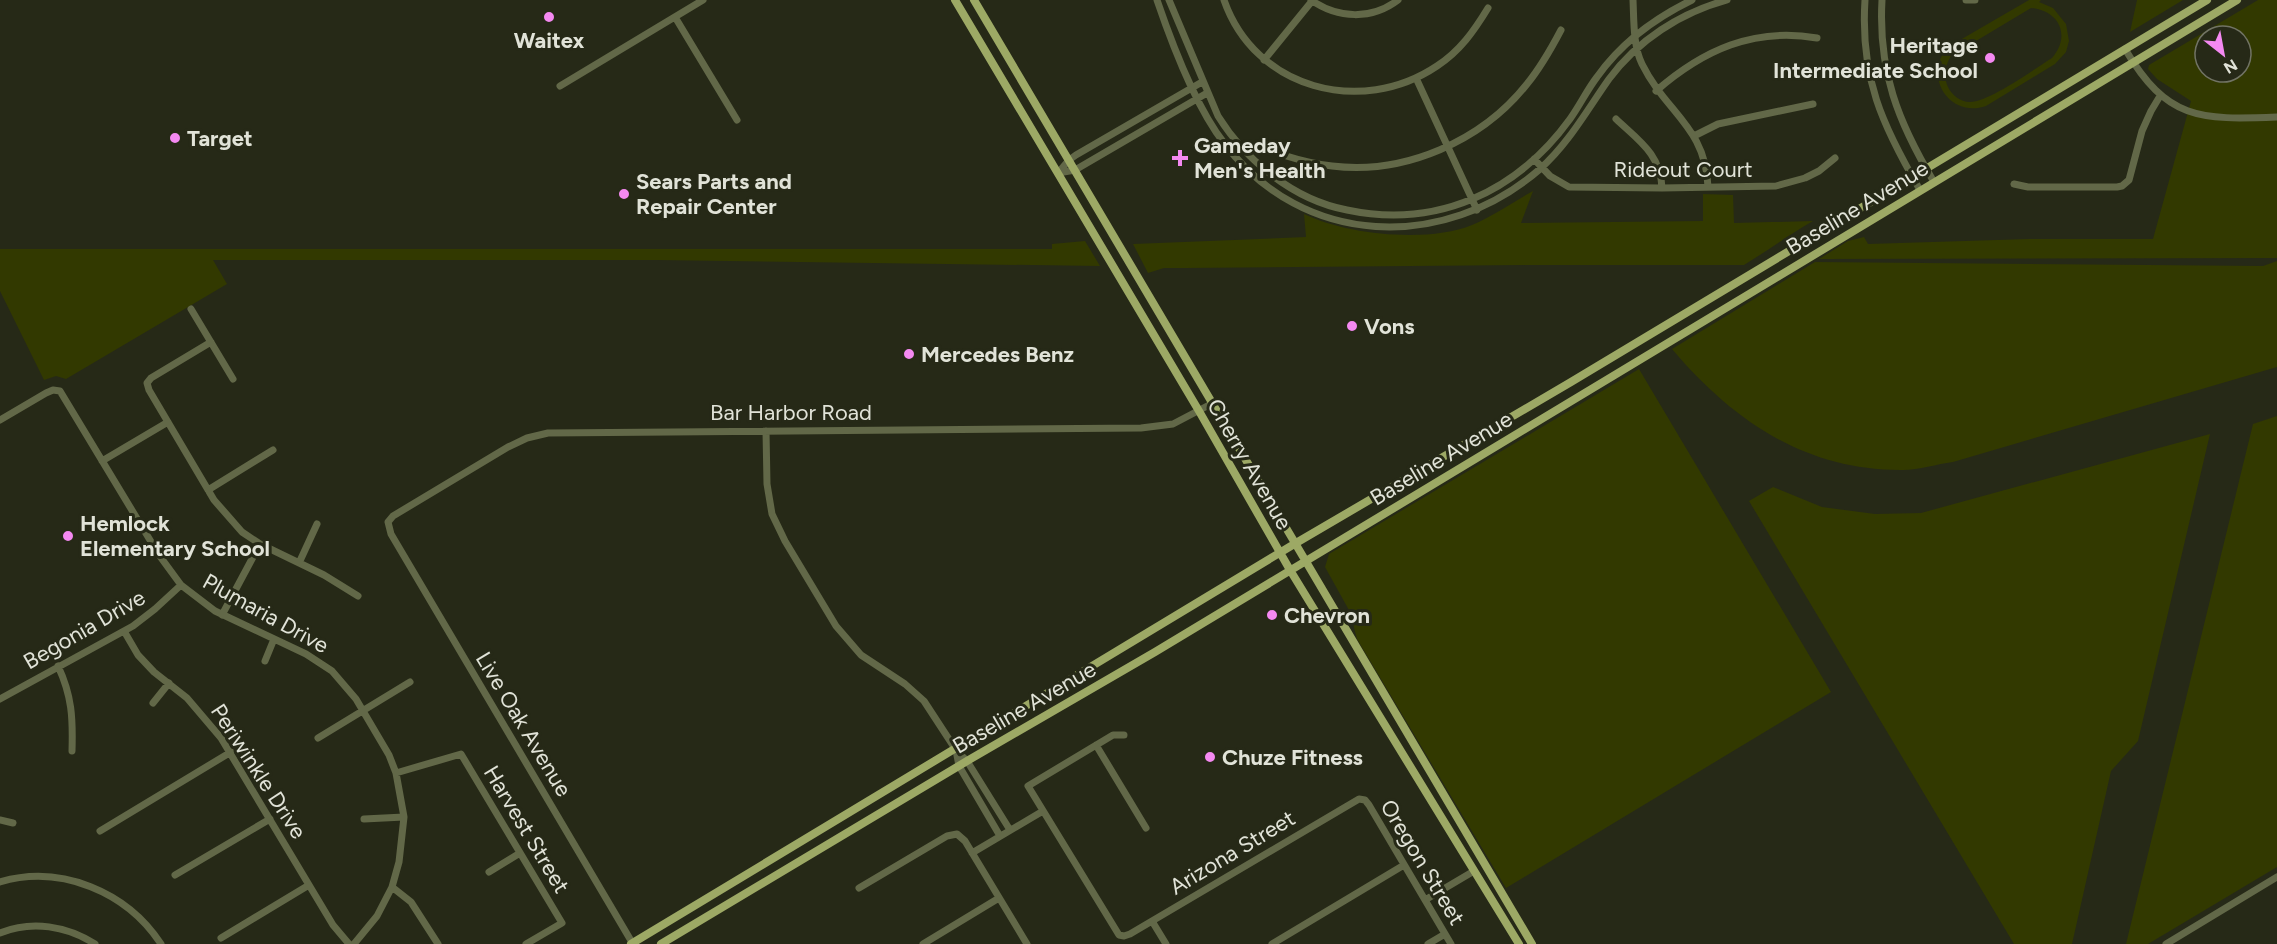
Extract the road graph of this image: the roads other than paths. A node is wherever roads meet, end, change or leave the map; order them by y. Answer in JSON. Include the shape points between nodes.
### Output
{"nodes":[{"id":1,"x":704,"y":0,"type":"edge"},
{"id":2,"x":955,"y":0,"type":"edge"},
{"id":3,"x":974,"y":0,"type":"edge"},
{"id":4,"x":1157,"y":0,"type":"edge"},
{"id":5,"x":1169,"y":0,"type":"edge"},
{"id":6,"x":1224,"y":0,"type":"edge"},
{"id":7,"x":1312,"y":0,"type":"edge"},
{"id":8,"x":1398,"y":0,"type":"edge"},
{"id":9,"x":1633,"y":0,"type":"edge"},
{"id":10,"x":1692,"y":0,"type":"edge"},
{"id":11,"x":1727,"y":0,"type":"edge"},
{"id":12,"x":1865,"y":0,"type":"edge"},
{"id":13,"x":1882,"y":0,"type":"edge"},
{"id":14,"x":1966,"y":0,"type":"edge"},
{"id":15,"x":1976,"y":0,"type":"edge"},
{"id":16,"x":2207,"y":0,"type":"edge"},
{"id":17,"x":2237,"y":0,"type":"edge"},
{"id":18,"x":1488,"y":8,"type":"dead end"},
{"id":19,"x":675,"y":17,"type":"junction"},
{"id":20,"x":1561,"y":30,"type":"dead end"},
{"id":21,"x":1636,"y":35,"type":"junction"},
{"id":22,"x":1816,"y":39,"type":"dead end"},
{"id":23,"x":1638,"y":47,"type":"junction"},
{"id":24,"x":2125,"y":49,"type":"junction"},
{"id":25,"x":1264,"y":60,"type":"junction"},
{"id":26,"x":2133,"y":62,"type":"junction"},
{"id":27,"x":1416,"y":78,"type":"junction"},
{"id":28,"x":1202,"y":82,"type":"junction"},
{"id":29,"x":560,"y":86,"type":"dead end"},
{"id":30,"x":1192,"y":87,"type":"junction"},
{"id":31,"x":1656,"y":91,"type":"junction"},
{"id":32,"x":1207,"y":93,"type":"junction"},
{"id":33,"x":2160,"y":96,"type":"junction"},
{"id":34,"x":1197,"y":98,"type":"junction"},
{"id":35,"x":1814,"y":104,"type":"dead end"},
{"id":36,"x":2277,"y":117,"type":"edge"},
{"id":37,"x":1616,"y":119,"type":"dead end"},
{"id":38,"x":737,"y":120,"type":"dead end"},
{"id":39,"x":1694,"y":136,"type":"junction"},
{"id":40,"x":1448,"y":147,"type":"junction"},
{"id":41,"x":1283,"y":156,"type":"dead end"},
{"id":42,"x":1835,"y":158,"type":"dead end"},
{"id":43,"x":1534,"y":159,"type":"junction"},
{"id":44,"x":1069,"y":160,"type":"junction"},
{"id":45,"x":1542,"y":167,"type":"junction"},
{"id":46,"x":1926,"y":168,"type":"junction"},
{"id":47,"x":1075,"y":170,"type":"junction"},
{"id":48,"x":1058,"y":173,"type":"junction"},
{"id":49,"x":1912,"y":176,"type":"junction"},
{"id":50,"x":1934,"y":182,"type":"junction"},
{"id":51,"x":2014,"y":184,"type":"dead end"},
{"id":52,"x":1708,"y":187,"type":"junction"},
{"id":53,"x":1662,"y":188,"type":"junction"},
{"id":54,"x":1920,"y":190,"type":"junction"},
{"id":55,"x":1473,"y":200,"type":"junction"},
{"id":56,"x":1477,"y":210,"type":"junction"},
{"id":57,"x":191,"y":309,"type":"dead end"},
{"id":58,"x":211,"y":342,"type":"junction"},
{"id":59,"x":233,"y":379,"type":"dead end"},
{"id":60,"x":1213,"y":403,"type":"junction"},
{"id":61,"x":1199,"y":411,"type":"junction"},
{"id":62,"x":0,"y":420,"type":"edge"},
{"id":63,"x":168,"y":422,"type":"junction"},
{"id":64,"x":766,"y":431,"type":"junction"},
{"id":65,"x":273,"y":450,"type":"dead end"},
{"id":66,"x":102,"y":460,"type":"junction"},
{"id":67,"x":208,"y":490,"type":"junction"},
{"id":68,"x":388,"y":522,"type":"joint"},
{"id":69,"x":317,"y":524,"type":"dead end"},
{"id":70,"x":1296,"y":543,"type":"junction"},
{"id":71,"x":260,"y":544,"type":"junction"},
{"id":72,"x":1280,"y":553,"type":"junction"},
{"id":73,"x":1306,"y":560,"type":"junction"},
{"id":74,"x":299,"y":563,"type":"junction"},
{"id":75,"x":1290,"y":570,"type":"junction"},
{"id":76,"x":181,"y":585,"type":"junction"},
{"id":77,"x":358,"y":596,"type":"dead end"},
{"id":78,"x":222,"y":615,"type":"junction"},
{"id":79,"x":124,"y":631,"type":"junction"},
{"id":80,"x":274,"y":639,"type":"junction"},
{"id":81,"x":265,"y":662,"type":"dead end"},
{"id":82,"x":58,"y":666,"type":"junction"},
{"id":83,"x":410,"y":682,"type":"dead end"},
{"id":84,"x":169,"y":683,"type":"junction"},
{"id":85,"x":0,"y":699,"type":"edge"},
{"id":86,"x":153,"y":703,"type":"dead end"},
{"id":87,"x":364,"y":710,"type":"junction"},
{"id":88,"x":1124,"y":735,"type":"dead end"},
{"id":89,"x":318,"y":738,"type":"dead end"},
{"id":90,"x":1096,"y":745,"type":"junction"},
{"id":91,"x":956,"y":750,"type":"junction"},
{"id":92,"x":72,"y":751,"type":"dead end"},
{"id":93,"x":231,"y":752,"type":"junction"},
{"id":94,"x":963,"y":763,"type":"junction"},
{"id":95,"x":396,"y":773,"type":"junction"},
{"id":96,"x":1362,"y":799,"type":"joint"},
{"id":97,"x":1042,"y":811,"type":"junction"},
{"id":98,"x":404,"y":817,"type":"junction"},
{"id":99,"x":270,"y":819,"type":"junction"},
{"id":100,"x":364,"y":819,"type":"dead end"},
{"id":101,"x":0,"y":820,"type":"edge"},
{"id":102,"x":13,"y":823,"type":"dead end"},
{"id":103,"x":1146,"y":828,"type":"dead end"},
{"id":104,"x":1010,"y":830,"type":"junction"},
{"id":105,"x":100,"y":831,"type":"dead end"},
{"id":106,"x":1000,"y":836,"type":"junction"},
{"id":107,"x":972,"y":853,"type":"junction"},
{"id":108,"x":520,"y":854,"type":"junction"},
{"id":109,"x":1404,"y":865,"type":"junction"},
{"id":110,"x":1474,"y":871,"type":"junction"},
{"id":111,"x":489,"y":872,"type":"dead end"},
{"id":112,"x":175,"y":875,"type":"dead end"},
{"id":113,"x":2277,"y":877,"type":"edge"},
{"id":114,"x":0,"y":882,"type":"edge"},
{"id":115,"x":309,"y":885,"type":"junction"},
{"id":116,"x":392,"y":887,"type":"junction"},
{"id":117,"x":860,"y":888,"type":"dead end"},
{"id":118,"x":999,"y":898,"type":"junction"},
{"id":119,"x":1425,"y":900,"type":"junction"},
{"id":120,"x":1152,"y":921,"type":"junction"},
{"id":121,"x":0,"y":933,"type":"edge"},
{"id":122,"x":1445,"y":934,"type":"junction"},
{"id":123,"x":221,"y":938,"type":"dead end"},
{"id":124,"x":95,"y":944,"type":"edge"},
{"id":125,"x":161,"y":944,"type":"edge"},
{"id":126,"x":349,"y":944,"type":"edge"},
{"id":127,"x":354,"y":944,"type":"edge"},
{"id":128,"x":438,"y":944,"type":"edge"},
{"id":129,"x":526,"y":944,"type":"edge"},
{"id":130,"x":632,"y":944,"type":"edge"},
{"id":131,"x":661,"y":944,"type":"edge"},
{"id":132,"x":922,"y":944,"type":"edge"},
{"id":133,"x":1027,"y":944,"type":"edge"},
{"id":134,"x":1166,"y":944,"type":"edge"},
{"id":135,"x":1272,"y":944,"type":"edge"},
{"id":136,"x":1428,"y":944,"type":"edge"},
{"id":137,"x":1451,"y":944,"type":"edge"},
{"id":138,"x":1519,"y":944,"type":"edge"},
{"id":139,"x":1532,"y":944,"type":"edge"},
{"id":140,"x":2166,"y":944,"type":"edge"}],
"edges":[{"from":1,"to":19,"type":"street"},
{"from":2,"to":48,"type":"main road","name":"Cherry Avenue"},
{"from":3,"to":44,"type":"main road","name":"Cherry Avenue"},
{"from":4,"to":30,"type":"street"},
{"from":5,"to":28,"type":"street"},
{"from":6,"to":25,"type":"street","via":[[1238,31]]},
{"from":7,"to":8,"type":"street","via":[[1332,11],[1354,15],[1376,12]]},
{"from":7,"to":25,"type":"street"},
{"from":9,"to":21,"type":"street"},
{"from":10,"to":21,"type":"street"},
{"from":11,"to":23,"type":"street","via":[[1675,21]]},
{"from":12,"to":49,"type":"street","via":[[1863,38],[1873,93],[1888,134]]},
{"from":13,"to":46,"type":"street","via":[[1887,78],[1901,120]]},
{"from":14,"to":15,"type":"street"},
{"from":16,"to":24,"type":"main road","name":"Baseline Avenue"},
{"from":17,"to":26,"type":"main road","name":"Baseline Avenue"},
{"from":18,"to":27,"type":"street","via":[[1459,48]]},
{"from":19,"to":29,"type":"street"},
{"from":19,"to":38,"type":"street"},
{"from":20,"to":40,"type":"street","via":[[1539,70],[1512,101],[1476,131]]},
{"from":21,"to":23,"type":"street"},
{"from":21,"to":43,"type":"street","via":[[1609,61],[1570,119]]},
{"from":22,"to":31,"type":"street","via":[[1783,35],[1727,45],[1683,68]]},
{"from":23,"to":31,"type":"street"},
{"from":23,"to":45,"type":"street","via":[[1613,74],[1571,136]]},
{"from":24,"to":26,"type":"street"},
{"from":24,"to":46,"type":"main road","name":"Baseline Avenue"},
{"from":25,"to":27,"type":"street","via":[[1291,77],[1342,91],[1384,89]]},
{"from":26,"to":33,"type":"street"},
{"from":26,"to":50,"type":"main road","name":"Baseline Avenue"},
{"from":27,"to":40,"type":"street"},
{"from":28,"to":30,"type":"street"},
{"from":28,"to":32,"type":"street"},
{"from":30,"to":34,"type":"street"},
{"from":30,"to":44,"type":"street"},
{"from":31,"to":39,"type":"street"},
{"from":32,"to":34,"type":"street"},
{"from":32,"to":55,"type":"street","via":[[1226,128],[1247,153],[1279,180],[1324,204],[1372,215],[1401,216]]},
{"from":33,"to":36,"type":"street","via":[[2179,108],[2206,116]]},
{"from":33,"to":51,"type":"street","via":[[2142,131],[2129,180],[2122,186]]},
{"from":34,"to":47,"type":"street"},
{"from":34,"to":56,"type":"street","via":[[1214,130],[1244,166],[1278,194],[1316,213],[1345,222],[1389,227],[1431,224]]},
{"from":35,"to":39,"type":"street","via":[[1718,124]]},
{"from":37,"to":53,"type":"street","via":[[1652,154]]},
{"from":39,"to":52,"type":"street","via":[[1703,156]]},
{"from":40,"to":41,"type":"street","via":[[1419,158],[1368,167],[1333,166]]},
{"from":40,"to":55,"type":"street"},
{"from":42,"to":52,"type":"street","name":"Rideout Court","via":[[1819,171],[1787,184]]},
{"from":43,"to":45,"type":"street","name":"Rideout Court"},
{"from":43,"to":55,"type":"street"},
{"from":44,"to":47,"type":"main road","name":"Cherry Avenue"},
{"from":44,"to":48,"type":"street"},
{"from":45,"to":53,"type":"street","name":"Rideout Court","via":[[1569,187]]},
{"from":45,"to":56,"type":"street","via":[[1512,191]]},
{"from":46,"to":49,"type":"main road","name":"Baseline Avenue"},
{"from":46,"to":50,"type":"street"},
{"from":47,"to":48,"type":"street"},
{"from":47,"to":60,"type":"main road","name":"Cherry Avenue"},
{"from":48,"to":61,"type":"main road","name":"Cherry Avenue"},
{"from":49,"to":54,"type":"street"},
{"from":49,"to":70,"type":"main road","name":"Baseline Avenue"},
{"from":50,"to":54,"type":"main road","name":"Baseline Avenue"},
{"from":52,"to":53,"type":"street","name":"Rideout Court"},
{"from":54,"to":73,"type":"main road","name":"Baseline Avenue"},
{"from":55,"to":56,"type":"street"},
{"from":57,"to":58,"type":"street"},
{"from":58,"to":59,"type":"street"},
{"from":58,"to":63,"type":"street","via":[[147,383]]},
{"from":60,"to":61,"type":"street","name":"Bar Harbor Road"},
{"from":60,"to":70,"type":"main road","name":"Cherry Avenue"},
{"from":61,"to":64,"type":"street","name":"Bar Harbor Road","via":[[1173,424],[1141,428]]},
{"from":61,"to":72,"type":"main road","name":"Cherry Avenue"},
{"from":62,"to":66,"type":"street","name":"Plumaria Drive","via":[[56,390]]},
{"from":63,"to":66,"type":"street"},
{"from":63,"to":67,"type":"street"},
{"from":64,"to":68,"type":"street","name":"Bar Harbor Road","via":[[573,431],[537,435],[508,447],[396,513]]},
{"from":64,"to":91,"type":"street","via":[[772,514],[830,617],[861,655],[918,695]]},
{"from":65,"to":67,"type":"street"},
{"from":66,"to":76,"type":"street","name":"Plumaria Drive"},
{"from":67,"to":71,"type":"street","via":[[242,532]]},
{"from":68,"to":130,"type":"street","name":"Live Oak Avenue","via":[[391,534]]},
{"from":69,"to":74,"type":"street"},
{"from":70,"to":72,"type":"main road","name":"Baseline Avenue"},
{"from":70,"to":73,"type":"main road","name":"Cherry Avenue"},
{"from":71,"to":74,"type":"street"},
{"from":71,"to":78,"type":"street"},
{"from":72,"to":75,"type":"main road","name":"Cherry Avenue"},
{"from":72,"to":91,"type":"main road","name":"Baseline Avenue"},
{"from":73,"to":75,"type":"main road","name":"Baseline Avenue"},
{"from":73,"to":139,"type":"main road","name":"Cherry Avenue"},
{"from":74,"to":77,"type":"street"},
{"from":75,"to":94,"type":"main road","name":"Baseline Avenue"},
{"from":75,"to":110,"type":"main road","name":"Cherry Avenue"},
{"from":76,"to":78,"type":"street","name":"Plumaria Drive"},
{"from":76,"to":79,"type":"street","name":"Begonia Drive","via":[[149,615]]},
{"from":78,"to":80,"type":"street","name":"Plumaria Drive"},
{"from":79,"to":82,"type":"street","name":"Begonia Drive"},
{"from":79,"to":84,"type":"street","name":"Periwinkle Drive","via":[[138,655]]},
{"from":80,"to":81,"type":"street"},
{"from":80,"to":87,"type":"street","name":"Plumaria Drive","via":[[332,671]]},
{"from":82,"to":85,"type":"street","name":"Begonia Drive"},
{"from":82,"to":92,"type":"street","via":[[71,704]]},
{"from":83,"to":87,"type":"street"},
{"from":84,"to":86,"type":"street"},
{"from":84,"to":93,"type":"street","name":"Periwinkle Drive","via":[[199,710]]},
{"from":87,"to":89,"type":"street"},
{"from":87,"to":95,"type":"street","name":"Plumaria Drive"},
{"from":88,"to":90,"type":"street","via":[[1113,735]]},
{"from":90,"to":97,"type":"street","via":[[1028,786]]},
{"from":90,"to":103,"type":"street"},
{"from":91,"to":94,"type":"street"},
{"from":91,"to":130,"type":"main road","name":"Baseline Avenue"},
{"from":93,"to":99,"type":"street","name":"Periwinkle Drive"},
{"from":93,"to":105,"type":"street"},
{"from":94,"to":104,"type":"street"},
{"from":94,"to":106,"type":"street"},
{"from":94,"to":131,"type":"main road","name":"Baseline Avenue"},
{"from":95,"to":98,"type":"street","name":"Plumaria Drive"},
{"from":95,"to":108,"type":"street","name":"Harvest Street","via":[[461,754]]},
{"from":96,"to":109,"type":"street","name":"Oregon Street"},
{"from":96,"to":120,"type":"street","name":"Arizona Street"},
{"from":97,"to":104,"type":"street"},
{"from":97,"to":120,"type":"street","name":"Arizona Street","via":[[1114,931],[1121,936],[1130,934]]},
{"from":98,"to":100,"type":"street"},
{"from":98,"to":116,"type":"street","name":"Plumaria Drive"},
{"from":99,"to":112,"type":"street"},
{"from":99,"to":115,"type":"street","name":"Periwinkle Drive"},
{"from":101,"to":102,"type":"street"},
{"from":104,"to":106,"type":"street"},
{"from":106,"to":107,"type":"street"},
{"from":107,"to":117,"type":"street","via":[[957,834],[947,836]]},
{"from":107,"to":118,"type":"street"},
{"from":108,"to":111,"type":"street"},
{"from":108,"to":129,"type":"street","name":"Harvest Street","via":[[562,923]]},
{"from":109,"to":119,"type":"street","name":"Oregon Street"},
{"from":109,"to":135,"type":"street"},
{"from":110,"to":119,"type":"street"},
{"from":110,"to":138,"type":"main road","name":"Cherry Avenue"},
{"from":113,"to":140,"type":"street"},
{"from":114,"to":125,"type":"street","via":[[49,877],[83,883],[136,914]]},
{"from":115,"to":123,"type":"street"},
{"from":115,"to":126,"type":"street","name":"Periwinkle Drive"},
{"from":116,"to":127,"type":"street","name":"Plumaria Drive","via":[[377,916]]},
{"from":116,"to":128,"type":"street","via":[[411,902]]},
{"from":118,"to":132,"type":"street"},
{"from":118,"to":133,"type":"street"},
{"from":119,"to":122,"type":"street","name":"Oregon Street"},
{"from":120,"to":134,"type":"street"},
{"from":121,"to":124,"type":"street","via":[[49,927],[78,934]]},
{"from":122,"to":136,"type":"street"},
{"from":122,"to":137,"type":"street","name":"Oregon Street"}]}
